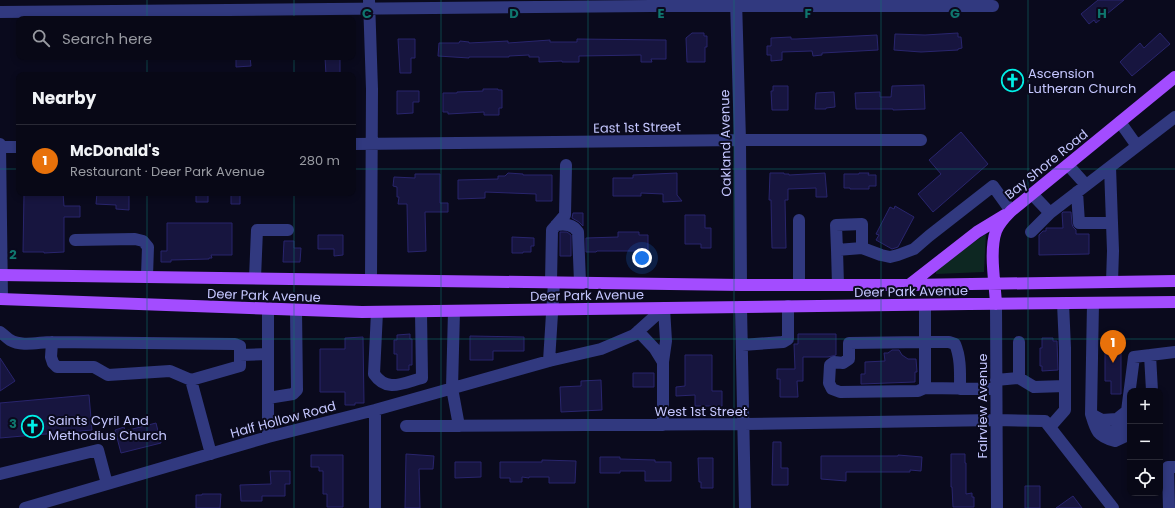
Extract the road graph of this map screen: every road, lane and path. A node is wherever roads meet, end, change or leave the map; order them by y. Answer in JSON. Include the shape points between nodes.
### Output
{"nodes":[{"id":1,"x":736,"y":3,"type":"edge"},
{"id":2,"x":369,"y":4,"type":"edge"},
{"id":3,"x":993,"y":6,"type":"dead end"},
{"id":4,"x":0,"y":12,"type":"edge"},
{"id":5,"x":1175,"y":77,"type":"edge"},
{"id":6,"x":1175,"y":117,"type":"edge"},
{"id":7,"x":1120,"y":122,"type":"junction"},
{"id":8,"x":740,"y":140,"type":"junction"},
{"id":9,"x":921,"y":140,"type":"dead end"},
{"id":10,"x":356,"y":144,"type":"edge"},
{"id":11,"x":372,"y":144,"type":"junction"},
{"id":12,"x":0,"y":146,"type":"edge"},
{"id":13,"x":1137,"y":146,"type":"junction"},
{"id":14,"x":16,"y":147,"type":"edge"},
{"id":15,"x":1068,"y":165,"type":"junction"},
{"id":16,"x":566,"y":166,"type":"dead end"},
{"id":17,"x":1110,"y":167,"type":"junction"},
{"id":18,"x":0,"y":182,"type":"edge"},
{"id":19,"x":1082,"y":188,"type":"junction"},
{"id":20,"x":1032,"y":194,"type":"junction"},
{"id":21,"x":1011,"y":211,"type":"junction"},
{"id":22,"x":1050,"y":213,"type":"junction"},
{"id":23,"x":800,"y":220,"type":"dead end"},
{"id":24,"x":1112,"y":223,"type":"junction"},
{"id":25,"x":556,"y":225,"type":"junction"},
{"id":26,"x":288,"y":230,"type":"dead end"},
{"id":27,"x":1031,"y":232,"type":"dead end"},
{"id":28,"x":76,"y":240,"type":"dead end"},
{"id":29,"x":1,"y":247,"type":"edge"},
{"id":30,"x":862,"y":248,"type":"junction"},
{"id":31,"x":836,"y":250,"type":"junction"},
{"id":32,"x":1,"y":275,"type":"edge"},
{"id":33,"x":147,"y":276,"type":"junction"},
{"id":34,"x":256,"y":278,"type":"junction"},
{"id":35,"x":372,"y":279,"type":"junction"},
{"id":36,"x":1175,"y":281,"type":"edge"},
{"id":37,"x":553,"y":282,"type":"junction"},
{"id":38,"x":580,"y":282,"type":"junction"},
{"id":39,"x":1112,"y":282,"type":"junction"},
{"id":40,"x":995,"y":284,"type":"junction"},
{"id":41,"x":741,"y":285,"type":"junction"},
{"id":42,"x":799,"y":285,"type":"junction"},
{"id":43,"x":838,"y":285,"type":"junction"},
{"id":44,"x":909,"y":285,"type":"junction"},
{"id":45,"x":1,"y":299,"type":"edge"},
{"id":46,"x":1175,"y":302,"type":"edge"},
{"id":47,"x":1063,"y":303,"type":"junction"},
{"id":48,"x":1093,"y":303,"type":"junction"},
{"id":49,"x":996,"y":304,"type":"junction"},
{"id":50,"x":925,"y":305,"type":"junction"},
{"id":51,"x":788,"y":306,"type":"junction"},
{"id":52,"x":741,"y":307,"type":"junction"},
{"id":53,"x":664,"y":308,"type":"junction"},
{"id":54,"x":268,"y":310,"type":"junction"},
{"id":55,"x":296,"y":310,"type":"junction"},
{"id":56,"x":553,"y":310,"type":"junction"},
{"id":57,"x":454,"y":311,"type":"junction"},
{"id":58,"x":377,"y":312,"type":"junction"},
{"id":59,"x":421,"y":312,"type":"junction"},
{"id":60,"x":421,"y":330,"type":"junction"},
{"id":61,"x":638,"y":331,"type":"junction"},
{"id":62,"x":0,"y":332,"type":"edge"},
{"id":63,"x":48,"y":342,"type":"junction"},
{"id":64,"x":925,"y":342,"type":"junction"},
{"id":65,"x":1019,"y":342,"type":"dead end"},
{"id":66,"x":742,"y":345,"type":"junction"},
{"id":67,"x":1175,"y":352,"type":"edge"},
{"id":68,"x":268,"y":354,"type":"junction"},
{"id":69,"x":240,"y":355,"type":"junction"},
{"id":70,"x":1150,"y":355,"type":"junction"},
{"id":71,"x":374,"y":358,"type":"junction"},
{"id":72,"x":549,"y":361,"type":"junction"},
{"id":73,"x":663,"y":362,"type":"junction"},
{"id":74,"x":422,"y":378,"type":"junction"},
{"id":75,"x":1019,"y":378,"type":"junction"},
{"id":76,"x":191,"y":380,"type":"junction"},
{"id":77,"x":996,"y":385,"type":"junction"},
{"id":78,"x":1065,"y":386,"type":"junction"},
{"id":79,"x":452,"y":388,"type":"junction"},
{"id":80,"x":925,"y":388,"type":"junction"},
{"id":81,"x":1152,"y":388,"type":"edge"},
{"id":82,"x":960,"y":389,"type":"junction"},
{"id":83,"x":423,"y":397,"type":"junction"},
{"id":84,"x":268,"y":398,"type":"junction"},
{"id":85,"x":375,"y":410,"type":"junction"},
{"id":86,"x":1093,"y":419,"type":"junction"},
{"id":87,"x":996,"y":420,"type":"junction"},
{"id":88,"x":743,"y":424,"type":"junction"},
{"id":89,"x":663,"y":425,"type":"junction"},
{"id":90,"x":406,"y":426,"type":"dead end"},
{"id":91,"x":459,"y":426,"type":"junction"},
{"id":92,"x":1050,"y":427,"type":"junction"},
{"id":93,"x":1127,"y":435,"type":"edge"},
{"id":94,"x":268,"y":437,"type":"junction"},
{"id":95,"x":211,"y":454,"type":"junction"},
{"id":96,"x":1175,"y":467,"type":"edge"},
{"id":97,"x":0,"y":474,"type":"edge"},
{"id":98,"x":107,"y":484,"type":"junction"},
{"id":99,"x":25,"y":508,"type":"edge"},
{"id":100,"x":375,"y":508,"type":"edge"},
{"id":101,"x":745,"y":508,"type":"edge"},
{"id":102,"x":997,"y":508,"type":"edge"},
{"id":103,"x":1113,"y":508,"type":"edge"},
{"id":104,"x":1169,"y":508,"type":"edge"}],
"edges":[{"from":1,"to":2,"type":"street"},
{"from":1,"to":3,"type":"street"},
{"from":1,"to":8,"type":"street","name":"Oakland Avenue"},
{"from":2,"to":4,"type":"street"},
{"from":2,"to":11,"type":"street"},
{"from":5,"to":7,"type":"main road","name":"Bay Shore Road"},
{"from":6,"to":13,"type":"street"},
{"from":7,"to":13,"type":"street"},
{"from":7,"to":15,"type":"main road","name":"Bay Shore Road"},
{"from":8,"to":9,"type":"street","name":"East 1st Street"},
{"from":8,"to":11,"type":"street","name":"East 1st Street"},
{"from":8,"to":41,"type":"street","name":"Oakland Avenue"},
{"from":10,"to":11,"type":"street","name":"East 1st Street"},
{"from":11,"to":35,"type":"street"},
{"from":12,"to":14,"type":"street"},
{"from":12,"to":18,"type":"street"},
{"from":13,"to":17,"type":"street"},
{"from":15,"to":19,"type":"street"},
{"from":15,"to":20,"type":"main road","name":"Bay Shore Road"},
{"from":16,"to":25,"type":"street","via":[[565,215]]},
{"from":17,"to":19,"type":"street"},
{"from":17,"to":24,"type":"street"},
{"from":18,"to":29,"type":"street"},
{"from":19,"to":22,"type":"street"},
{"from":19,"to":24,"type":"street","via":[[1079,223]]},
{"from":20,"to":21,"type":"main road","name":"Bay Shore Road"},
{"from":20,"to":22,"type":"street"},
{"from":21,"to":30,"type":"street","via":[[992,186],[914,249],[890,257]]},
{"from":21,"to":40,"type":"main road","name":"Bay Shore Road","via":[[998,227],[994,238]]},
{"from":21,"to":44,"type":"main road","via":[[977,232]]},
{"from":22,"to":27,"type":"street"},
{"from":23,"to":42,"type":"street"},
{"from":24,"to":39,"type":"street"},
{"from":25,"to":37,"type":"street","via":[[552,230]]},
{"from":25,"to":38,"type":"street","via":[[571,226],[578,232]]},
{"from":26,"to":34,"type":"street","via":[[256,230]]},
{"from":28,"to":33,"type":"street","via":[[143,241],[148,247]]},
{"from":29,"to":32,"type":"street"},
{"from":30,"to":31,"type":"street"},
{"from":30,"to":31,"type":"street","via":[[862,224],[836,225]]},
{"from":31,"to":43,"type":"street"},
{"from":32,"to":33,"type":"main road","name":"Deer Park Avenue"},
{"from":32,"to":45,"type":"street"},
{"from":33,"to":34,"type":"main road","name":"Deer Park Avenue"},
{"from":34,"to":35,"type":"main road","name":"Deer Park Avenue"},
{"from":35,"to":37,"type":"main road","name":"Deer Park Avenue"},
{"from":36,"to":39,"type":"main road","name":"Deer Park Avenue"},
{"from":37,"to":38,"type":"main road","name":"Deer Park Avenue"},
{"from":37,"to":56,"type":"street"},
{"from":38,"to":41,"type":"main road","name":"Deer Park Avenue"},
{"from":39,"to":40,"type":"main road","name":"Deer Park Avenue"},
{"from":40,"to":44,"type":"main road","name":"Deer Park Avenue"},
{"from":40,"to":49,"type":"main road","name":"Bay Shore Road"},
{"from":41,"to":42,"type":"main road","name":"Deer Park Avenue"},
{"from":42,"to":43,"type":"main road","name":"Deer Park Avenue"},
{"from":43,"to":44,"type":"main road","name":"Deer Park Avenue"},
{"from":45,"to":54,"type":"main road","name":"Deer Park Avenue"},
{"from":46,"to":48,"type":"main road","name":"Deer Park Avenue"},
{"from":47,"to":48,"type":"main road","name":"Deer Park Avenue"},
{"from":47,"to":49,"type":"main road","name":"Deer Park Avenue"},
{"from":47,"to":78,"type":"street"},
{"from":48,"to":86,"type":"street"},
{"from":49,"to":50,"type":"main road","name":"Deer Park Avenue"},
{"from":49,"to":77,"type":"street","name":"Fairview Avenue"},
{"from":50,"to":51,"type":"main road","name":"Deer Park Avenue"},
{"from":50,"to":64,"type":"street"},
{"from":51,"to":52,"type":"main road","name":"Deer Park Avenue"},
{"from":51,"to":66,"type":"street","via":[[788,339],[783,342]]},
{"from":52,"to":53,"type":"main road","name":"Deer Park Avenue"},
{"from":52,"to":66,"type":"street"},
{"from":53,"to":56,"type":"main road","name":"Deer Park Avenue"},
{"from":53,"to":61,"type":"street","name":"Half Hollow Road"},
{"from":53,"to":73,"type":"street","via":[[666,342]]},
{"from":54,"to":55,"type":"main road","name":"Deer Park Avenue"},
{"from":54,"to":68,"type":"street"},
{"from":55,"to":58,"type":"main road","name":"Deer Park Avenue"},
{"from":55,"to":84,"type":"street","via":[[297,390],[293,394]]},
{"from":56,"to":57,"type":"main road","name":"Deer Park Avenue"},
{"from":56,"to":72,"type":"street"},
{"from":57,"to":59,"type":"main road","name":"Deer Park Avenue"},
{"from":57,"to":79,"type":"street"},
{"from":58,"to":59,"type":"main road","name":"Deer Park Avenue"},
{"from":58,"to":71,"type":"street"},
{"from":59,"to":60,"type":"street"},
{"from":60,"to":71,"type":"street","via":[[416,337],[416,364],[412,374],[387,378],[382,374]]},
{"from":60,"to":74,"type":"street"},
{"from":61,"to":72,"type":"street","name":"Half Hollow Road","via":[[601,349]]},
{"from":61,"to":73,"type":"street"},
{"from":62,"to":63,"type":"street","via":[[11,341]]},
{"from":63,"to":69,"type":"street","via":[[235,344],[240,346]]},
{"from":63,"to":76,"type":"street","via":[[53,363],[57,367],[94,367],[108,375],[170,371]]},
{"from":64,"to":80,"type":"street"},
{"from":64,"to":80,"type":"street","via":[[849,343],[849,359],[843,363],[834,362],[830,365],[829,383],[832,389],[840,392],[918,391]]},
{"from":64,"to":82,"type":"street","via":[[955,344],[959,360]]},
{"from":65,"to":75,"type":"street"},
{"from":66,"to":88,"type":"street"},
{"from":67,"to":70,"type":"street"},
{"from":68,"to":69,"type":"street"},
{"from":68,"to":84,"type":"street"},
{"from":69,"to":76,"type":"street","via":[[240,366]]},
{"from":70,"to":81,"type":"street"},
{"from":70,"to":86,"type":"street","via":[[1134,357],[1127,411],[1117,419]]},
{"from":71,"to":74,"type":"street","via":[[374,374],[384,384],[392,386]]},
{"from":72,"to":79,"type":"street","name":"Half Hollow Road"},
{"from":73,"to":89,"type":"street"},
{"from":74,"to":83,"type":"street"},
{"from":75,"to":77,"type":"street"},
{"from":75,"to":78,"type":"street","via":[[1034,387]]},
{"from":76,"to":95,"type":"street"},
{"from":77,"to":82,"type":"street"},
{"from":77,"to":87,"type":"street","name":"Fairview Avenue"},
{"from":78,"to":92,"type":"street","via":[[1065,410]]},
{"from":79,"to":83,"type":"street","name":"Half Hollow Road"},
{"from":79,"to":91,"type":"street"},
{"from":80,"to":82,"type":"street"},
{"from":83,"to":85,"type":"street","name":"Half Hollow Road"},
{"from":84,"to":94,"type":"street"},
{"from":85,"to":94,"type":"street","name":"Half Hollow Road"},
{"from":85,"to":100,"type":"street"},
{"from":86,"to":93,"type":"street","via":[[1094,427],[1103,437],[1115,441]]},
{"from":87,"to":88,"type":"street","name":"West 1st Street"},
{"from":87,"to":92,"type":"street","name":"West 1st Street","via":[[1045,421]]},
{"from":87,"to":102,"type":"street","name":"Fairview Avenue"},
{"from":88,"to":89,"type":"street","name":"West 1st Street"},
{"from":88,"to":101,"type":"street"},
{"from":89,"to":91,"type":"street","name":"West 1st Street"},
{"from":90,"to":91,"type":"street","name":"West 1st Street"},
{"from":92,"to":103,"type":"street"},
{"from":94,"to":95,"type":"street","name":"Half Hollow Road"},
{"from":95,"to":98,"type":"street","name":"Half Hollow Road"},
{"from":96,"to":104,"type":"street","via":[[1168,467]]},
{"from":97,"to":98,"type":"street","via":[[98,450]]},
{"from":98,"to":99,"type":"street","name":"Half Hollow Road"}]}
